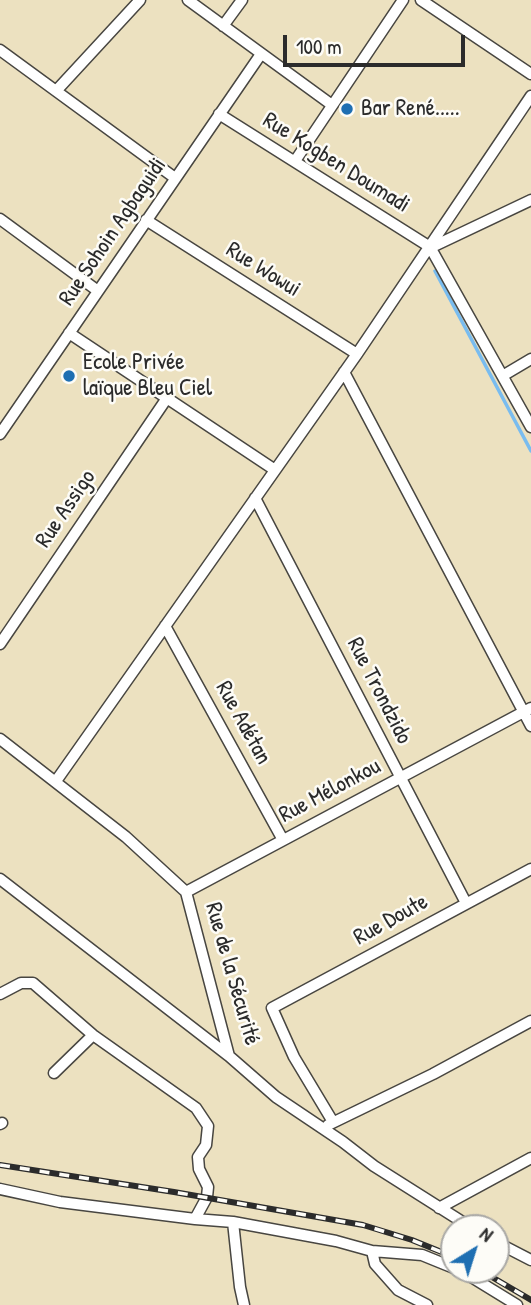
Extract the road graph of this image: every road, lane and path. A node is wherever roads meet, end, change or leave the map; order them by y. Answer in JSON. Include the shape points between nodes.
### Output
{"nodes":[{"id":1,"x":140,"y":0,"type":"edge"},
{"id":2,"x":188,"y":0,"type":"edge"},
{"id":3,"x":242,"y":0,"type":"edge"},
{"id":4,"x":403,"y":0,"type":"edge"},
{"id":5,"x":421,"y":0,"type":"edge"},
{"id":6,"x":223,"y":26,"type":"junction"},
{"id":7,"x":0,"y":50,"type":"edge"},
{"id":8,"x":261,"y":54,"type":"junction"},
{"id":9,"x":531,"y":74,"type":"edge"},
{"id":10,"x":56,"y":91,"type":"junction"},
{"id":11,"x":531,"y":96,"type":"edge"},
{"id":12,"x":332,"y":105,"type":"junction"},
{"id":13,"x":219,"y":114,"type":"junction"},
{"id":14,"x":295,"y":161,"type":"junction"},
{"id":15,"x":175,"y":178,"type":"junction"},
{"id":16,"x":531,"y":200,"type":"edge"},
{"id":17,"x":0,"y":219,"type":"edge"},
{"id":18,"x":146,"y":220,"type":"junction"},
{"id":19,"x":430,"y":247,"type":"junction"},
{"id":20,"x":98,"y":291,"type":"junction"},
{"id":21,"x":69,"y":333,"type":"junction"},
{"id":22,"x":357,"y":354,"type":"junction"},
{"id":23,"x":531,"y":359,"type":"edge"},
{"id":24,"x":344,"y":372,"type":"junction"},
{"id":25,"x":504,"y":374,"type":"junction"},
{"id":26,"x":167,"y":398,"type":"junction"},
{"id":27,"x":4,"y":421,"type":"edge"},
{"id":28,"x":531,"y":427,"type":"edge"},
{"id":29,"x":0,"y":434,"type":"edge"},
{"id":30,"x":275,"y":470,"type":"junction"},
{"id":31,"x":255,"y":498,"type":"junction"},
{"id":32,"x":165,"y":626,"type":"junction"},
{"id":33,"x":0,"y":644,"type":"edge"},
{"id":34,"x":527,"y":710,"type":"edge"},
{"id":35,"x":531,"y":726,"type":"edge"},
{"id":36,"x":0,"y":739,"type":"edge"},
{"id":37,"x":401,"y":778,"type":"junction"},
{"id":38,"x":56,"y":781,"type":"junction"},
{"id":39,"x":283,"y":840,"type":"junction"},
{"id":40,"x":531,"y":869,"type":"edge"},
{"id":41,"x":0,"y":879,"type":"edge"},
{"id":42,"x":186,"y":892,"type":"junction"},
{"id":43,"x":466,"y":903,"type":"junction"},
{"id":44,"x":0,"y":994,"type":"edge"},
{"id":45,"x":531,"y":1021,"type":"edge"},
{"id":46,"x":93,"y":1035,"type":"junction"},
{"id":47,"x":229,"y":1056,"type":"junction"},
{"id":48,"x":54,"y":1073,"type":"dead end"},
{"id":49,"x":327,"y":1125,"type":"junction"},
{"id":50,"x":531,"y":1158,"type":"edge"},
{"id":51,"x":0,"y":1189,"type":"edge"},
{"id":52,"x":439,"y":1208,"type":"junction"},
{"id":53,"x":449,"y":1214,"type":"edge"},
{"id":54,"x":195,"y":1219,"type":"junction"},
{"id":55,"x":233,"y":1222,"type":"junction"},
{"id":56,"x":510,"y":1250,"type":"edge"},
{"id":57,"x":372,"y":1251,"type":"junction"},
{"id":58,"x":531,"y":1261,"type":"edge"},
{"id":59,"x":440,"y":1262,"type":"edge"},
{"id":60,"x":483,"y":1284,"type":"edge"},
{"id":61,"x":244,"y":1305,"type":"edge"},
{"id":62,"x":427,"y":1305,"type":"edge"},
{"id":63,"x":517,"y":1305,"type":"edge"}],
"edges":[{"from":1,"to":10,"type":"street"},
{"from":2,"to":6,"type":"street"},
{"from":3,"to":6,"type":"street"},
{"from":4,"to":12,"type":"street"},
{"from":5,"to":9,"type":"street"},
{"from":6,"to":8,"type":"street"},
{"from":7,"to":10,"type":"street"},
{"from":8,"to":12,"type":"street"},
{"from":8,"to":13,"type":"street","name":"Rue Sohoin Agbaguidi"},
{"from":10,"to":15,"type":"street"},
{"from":11,"to":19,"type":"street"},
{"from":12,"to":14,"type":"street"},
{"from":13,"to":14,"type":"street","name":"Rue Kogben Doumadi"},
{"from":13,"to":15,"type":"street","name":"Rue Sohoin Agbaguidi"},
{"from":14,"to":19,"type":"street","name":"Rue Kogben Doumadi"},
{"from":15,"to":18,"type":"street","name":"Rue Sohoin Agbaguidi"},
{"from":16,"to":19,"type":"street"},
{"from":17,"to":20,"type":"street"},
{"from":18,"to":20,"type":"street","name":"Rue Sohoin Agbaguidi"},
{"from":18,"to":22,"type":"street","name":"Rue Wowui"},
{"from":19,"to":22,"type":"street"},
{"from":19,"to":25,"type":"street"},
{"from":20,"to":21,"type":"street","name":"Rue Sohoin Agbaguidi"},
{"from":21,"to":26,"type":"street"},
{"from":21,"to":27,"type":"street","name":"Rue Sohoin Agbaguidi"},
{"from":22,"to":24,"type":"street"},
{"from":23,"to":25,"type":"street"},
{"from":24,"to":30,"type":"street"},
{"from":24,"to":34,"type":"street"},
{"from":25,"to":28,"type":"street"},
{"from":26,"to":30,"type":"street"},
{"from":26,"to":33,"type":"street","name":"Rue Assigo"},
{"from":27,"to":29,"type":"street","name":"Rue Sohoin Agbaguidi"},
{"from":30,"to":31,"type":"street"},
{"from":31,"to":32,"type":"street"},
{"from":31,"to":37,"type":"street","name":"Rue Trondzido"},
{"from":32,"to":38,"type":"street"},
{"from":32,"to":39,"type":"street","name":"Rue Adétan"},
{"from":34,"to":35,"type":"street"},
{"from":34,"to":37,"type":"street","name":"Rue Mélonkou"},
{"from":36,"to":38,"type":"street","name":"Rue de la Sécurité"},
{"from":37,"to":39,"type":"street","name":"Rue Mélonkou"},
{"from":37,"to":43,"type":"street","name":"Rue Trondzido"},
{"from":38,"to":42,"type":"street","name":"Rue de la Sécurité","via":[[126,836]]},
{"from":39,"to":42,"type":"street","name":"Rue Mélonkou"},
{"from":40,"to":43,"type":"street","name":"Rue Doute"},
{"from":41,"to":47,"type":"street"},
{"from":42,"to":47,"type":"street","name":"Rue de la Sécurité"},
{"from":43,"to":49,"type":"street","name":"Rue Doute","via":[[272,1008]]},
{"from":44,"to":46,"type":"street","via":[[21,983],[33,983]]},
{"from":45,"to":49,"type":"street"},
{"from":46,"to":48,"type":"street"},
{"from":46,"to":54,"type":"street","via":[[196,1108],[208,1126],[206,1145],[198,1157],[207,1198]]},
{"from":47,"to":49,"type":"street","name":"Rue de la Sécurité","via":[[276,1097]]},
{"from":49,"to":52,"type":"street","name":"Rue de la Sécurité","via":[[374,1166]]},
{"from":50,"to":52,"type":"street"},
{"from":51,"to":54,"type":"street","via":[[60,1202]]},
{"from":52,"to":53,"type":"street","name":"Rue de la Sécurité"},
{"from":54,"to":55,"type":"street"},
{"from":55,"to":57,"type":"street"},
{"from":55,"to":61,"type":"street"},
{"from":56,"to":58,"type":"street"},
{"from":57,"to":59,"type":"street","via":[[422,1255]]},
{"from":57,"to":62,"type":"street","via":[[375,1264],[398,1290]]},
{"from":60,"to":63,"type":"street"}]}
